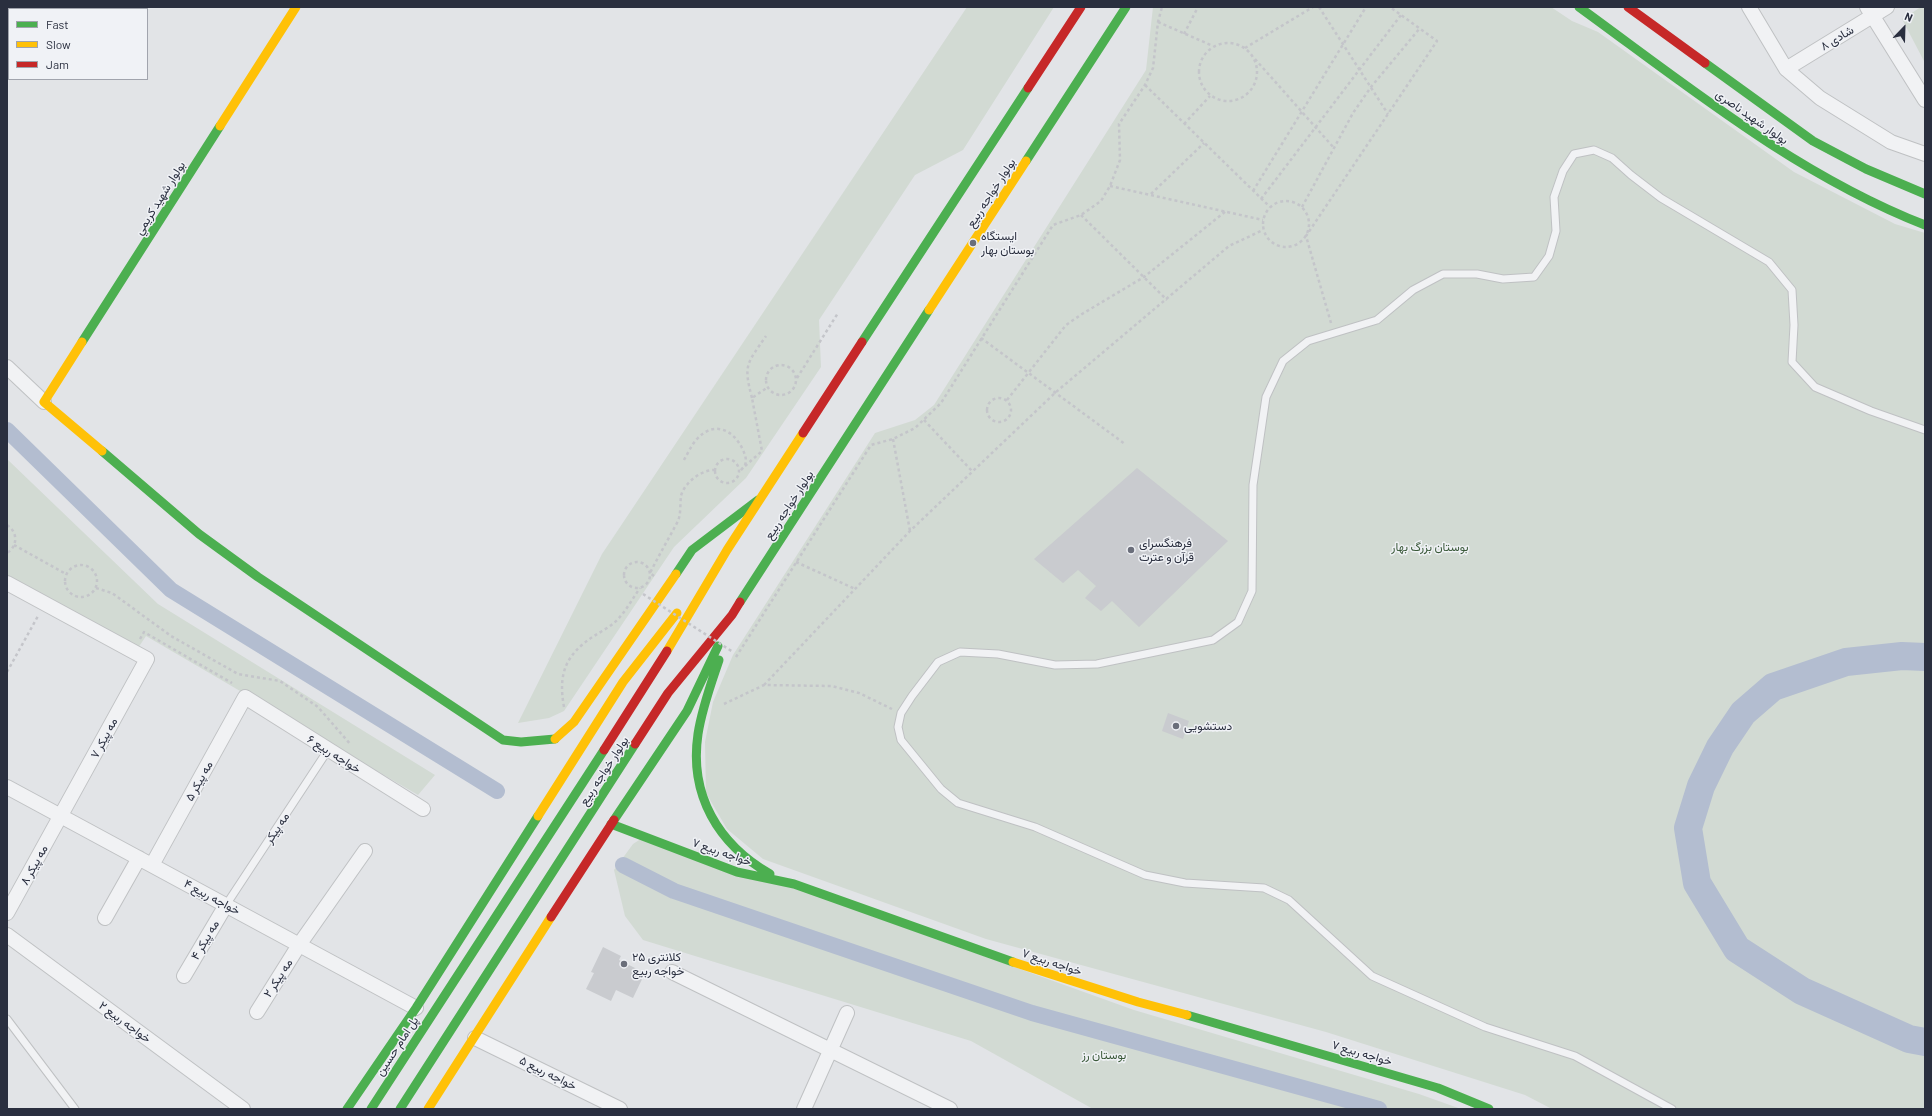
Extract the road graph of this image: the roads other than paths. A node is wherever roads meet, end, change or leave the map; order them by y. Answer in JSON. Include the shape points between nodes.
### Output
{"nodes":[{"id":1,"x":296,"y":7,"type":"edge"},
{"id":2,"x":1071,"y":7,"type":"edge"},
{"id":3,"x":1081,"y":7,"type":"edge"},
{"id":4,"x":1126,"y":7,"type":"edge"},
{"id":5,"x":1579,"y":7,"type":"edge"},
{"id":6,"x":1628,"y":7,"type":"edge"},
{"id":7,"x":1749,"y":7,"type":"edge"},
{"id":8,"x":1887,"y":7,"type":"edge"},
{"id":9,"x":1869,"y":12,"type":"edge"},
{"id":10,"x":1061,"y":38,"type":"junction"},
{"id":11,"x":1786,"y":68,"type":"junction"},
{"id":12,"x":1925,"y":100,"type":"edge"},
{"id":13,"x":1925,"y":154,"type":"edge"},
{"id":14,"x":1925,"y":194,"type":"edge"},
{"id":15,"x":1925,"y":225,"type":"edge"},
{"id":16,"x":7,"y":367,"type":"edge"},
{"id":17,"x":44,"y":402,"type":"junction"},
{"id":18,"x":1925,"y":430,"type":"edge"},
{"id":19,"x":762,"y":497,"type":"junction"},
{"id":20,"x":728,"y":550,"type":"junction"},
{"id":21,"x":7,"y":583,"type":"edge"},
{"id":22,"x":732,"y":614,"type":"junction"},
{"id":23,"x":245,"y":697,"type":"joint"},
{"id":24,"x":328,"y":750,"type":"junction"},
{"id":25,"x":7,"y":787,"type":"edge"},
{"id":26,"x":422,"y":809,"type":"dead end"},
{"id":27,"x":62,"y":816,"type":"junction"},
{"id":28,"x":611,"y":824,"type":"junction"},
{"id":29,"x":365,"y":851,"type":"dead end"},
{"id":30,"x":139,"y":858,"type":"junction"},
{"id":31,"x":152,"y":865,"type":"junction"},
{"id":32,"x":794,"y":884,"type":"junction"},
{"id":33,"x":226,"y":905,"type":"junction"},
{"id":34,"x":7,"y":913,"type":"edge"},
{"id":35,"x":105,"y":918,"type":"dead end"},
{"id":36,"x":7,"y":935,"type":"edge"},
{"id":37,"x":299,"y":945,"type":"junction"},
{"id":38,"x":672,"y":972,"type":"dead end"},
{"id":39,"x":184,"y":976,"type":"dead end"},
{"id":40,"x":444,"y":997,"type":"joint"},
{"id":41,"x":416,"y":1008,"type":"junction"},
{"id":42,"x":257,"y":1012,"type":"dead end"},
{"id":43,"x":847,"y":1012,"type":"dead end"},
{"id":44,"x":7,"y":1019,"type":"edge"},
{"id":45,"x":476,"y":1038,"type":"junction"},
{"id":46,"x":831,"y":1051,"type":"junction"},
{"id":47,"x":76,"y":1109,"type":"edge"},
{"id":48,"x":243,"y":1109,"type":"edge"},
{"id":49,"x":347,"y":1109,"type":"edge"},
{"id":50,"x":371,"y":1109,"type":"edge"},
{"id":51,"x":400,"y":1109,"type":"edge"},
{"id":52,"x":428,"y":1109,"type":"edge"},
{"id":53,"x":620,"y":1109,"type":"edge"},
{"id":54,"x":804,"y":1109,"type":"edge"},
{"id":55,"x":950,"y":1109,"type":"edge"},
{"id":56,"x":1490,"y":1109,"type":"edge"},
{"id":57,"x":1672,"y":1109,"type":"edge"}],
"edges":[{"from":1,"to":17,"type":"main road","name":"بولوار شهيد كريمي"},
{"from":2,"to":10,"type":"main road"},
{"from":3,"to":10,"type":"main road","name":"بولوار خواجه ربیع"},
{"from":4,"to":22,"type":"main road","name":"بولوار خواجه ربیع"},
{"from":5,"to":15,"type":"main road","name":"بولوار شهید ناصری","via":[[1746,128],[1802,165],[1855,195]]},
{"from":6,"to":14,"type":"main road","name":"بولوار شهید ناصری","via":[[1813,142],[1866,169]]},
{"from":7,"to":11,"type":"street"},
{"from":8,"to":9,"type":"street","name":"شادی ۸"},
{"from":9,"to":11,"type":"street","name":"شادی ۸"},
{"from":9,"to":12,"type":"street"},
{"from":10,"to":19,"type":"main road","name":"بولوار خواجه ربیع"},
{"from":11,"to":13,"type":"street","via":[[1820,98],[1891,142]]},
{"from":16,"to":17,"type":"street"},
{"from":17,"to":19,"type":"main road","via":[[199,534],[258,577],[503,740],[521,742],[554,739],[574,722],[692,550]]},
{"from":18,"to":57,"type":"lane","via":[[1870,411],[1815,387],[1792,362],[1792,290],[1769,262],[1661,198],[1612,158],[1594,150],[1574,154],[1563,171],[1554,197],[1556,231],[1549,256],[1534,277],[1503,279],[1477,274],[1444,274],[1413,290],[1377,320],[1308,341],[1283,361],[1266,397],[1253,485],[1252,591],[1238,622],[1213,640],[1097,664],[1055,666],[998,654],[960,652],[938,662],[901,713],[898,727],[901,740],[941,789],[958,803],[1036,827],[1145,875],[1185,883],[1264,888],[1289,900],[1372,976],[1485,1027],[1575,1056]]},
{"from":19,"to":20,"type":"main road","name":"بولوار خواجه ربیع"},
{"from":20,"to":40,"type":"main road","name":"بولوار خواجه ربیع","via":[[678,636]]},
{"from":20,"to":41,"type":"main road","via":[[623,682]]},
{"from":21,"to":27,"type":"street","name":"مه پیکر ۷","via":[[147,659]]},
{"from":22,"to":28,"type":"main road","via":[[687,711]]},
{"from":22,"to":32,"type":"main road","via":[[696,745],[698,778],[715,825],[732,847],[763,871]]},
{"from":22,"to":51,"type":"main road","name":"بولوار خواجه ربیع","via":[[668,693]]},
{"from":23,"to":24,"type":"street","name":"خواجه ربیع ۶"},
{"from":23,"to":31,"type":"street","name":"مه پیکر ۵"},
{"from":24,"to":26,"type":"street","name":"خواجه ربیع ۶"},
{"from":24,"to":33,"type":"lane","name":"مه پیکر"},
{"from":25,"to":27,"type":"street","name":"خواجه ربیع ۴"},
{"from":27,"to":30,"type":"street","name":"خواجه ربیع ۴"},
{"from":27,"to":34,"type":"street","name":"مه پیکر ۸"},
{"from":28,"to":32,"type":"main road","name":"خواجه ربیع ۷","via":[[737,872]]},
{"from":28,"to":45,"type":"main road"},
{"from":29,"to":37,"type":"street","name":"مه پیکر ۲"},
{"from":30,"to":31,"type":"street","name":"خواجه ربیع ۴"},
{"from":30,"to":35,"type":"street"},
{"from":31,"to":33,"type":"street","name":"خواجه ربیع ۴"},
{"from":32,"to":56,"type":"main road","name":"خواجه ربیع ۷","via":[[994,956],[1138,1002],[1430,1086]]},
{"from":33,"to":37,"type":"street","name":"خواجه ربیع ۴"},
{"from":33,"to":39,"type":"street","name":"مه پیکر ۴"},
{"from":36,"to":48,"type":"street","name":"خواجه ربیع ۲"},
{"from":37,"to":41,"type":"street","name":"خواجه ربیع ۴"},
{"from":37,"to":42,"type":"street","name":"مه پیکر ۲"},
{"from":38,"to":46,"type":"street"},
{"from":40,"to":50,"type":"main road","name":"پل امام حسین"},
{"from":41,"to":49,"type":"main road"},
{"from":43,"to":46,"type":"street"},
{"from":44,"to":47,"type":"lane"},
{"from":45,"to":52,"type":"main road"},
{"from":45,"to":53,"type":"street","name":"خواجه ربیع ۵"},
{"from":46,"to":54,"type":"street"},
{"from":46,"to":55,"type":"street"}]}
